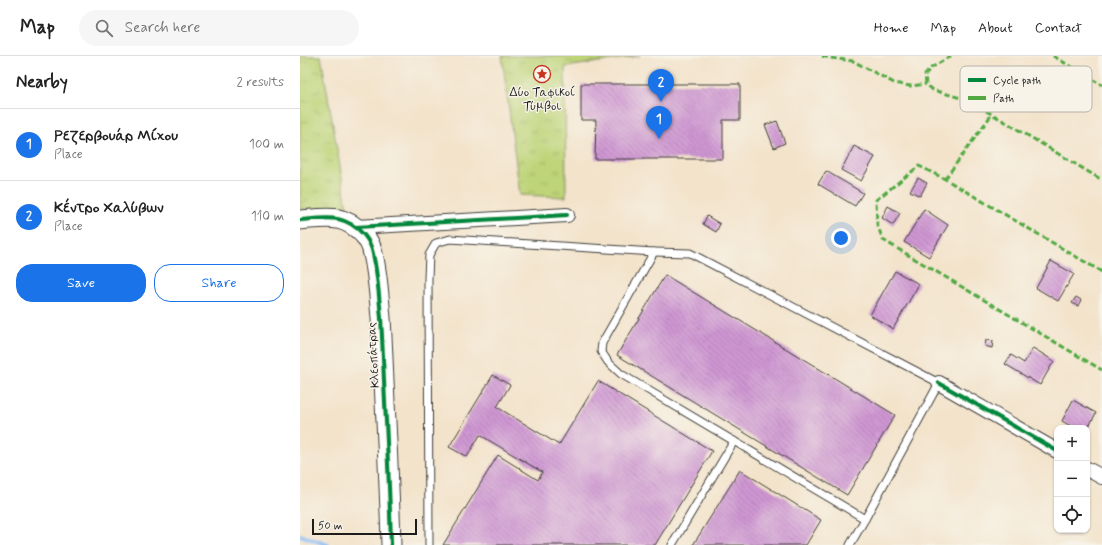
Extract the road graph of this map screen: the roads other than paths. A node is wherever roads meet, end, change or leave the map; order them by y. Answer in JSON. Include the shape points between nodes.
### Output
{"nodes":[{"id":1,"x":567,"y":215,"type":"dead end"},
{"id":2,"x":300,"y":220,"type":"edge"},
{"id":3,"x":356,"y":227,"type":"junction"},
{"id":4,"x":654,"y":252,"type":"junction"},
{"id":5,"x":939,"y":383,"type":"junction"},
{"id":6,"x":734,"y":441,"type":"junction"},
{"id":7,"x":1054,"y":449,"type":"edge"},
{"id":8,"x":1090,"y":471,"type":"edge"},
{"id":9,"x":1102,"y":477,"type":"edge"},
{"id":10,"x":865,"y":519,"type":"junction"},
{"id":11,"x":391,"y":545,"type":"edge"},
{"id":12,"x":429,"y":545,"type":"edge"},
{"id":13,"x":672,"y":545,"type":"edge"},
{"id":14,"x":850,"y":545,"type":"edge"}],
"edges":[{"from":1,"to":3,"type":"street"},
{"from":2,"to":3,"type":"street","name":"Κλεοπάτρας","via":[[340,219]]},
{"from":3,"to":11,"type":"street","name":"Κλεοπάτρας","via":[[372,249],[376,266]]},
{"from":4,"to":5,"type":"lane","via":[[690,253]]},
{"from":4,"to":6,"type":"lane","via":[[602,343],[601,351],[621,374]]},
{"from":4,"to":12,"type":"lane","via":[[450,239],[436,243],[429,255],[428,278]]},
{"from":5,"to":7,"type":"street"},
{"from":5,"to":10,"type":"lane"},
{"from":6,"to":10,"type":"lane"},
{"from":6,"to":13,"type":"lane"},
{"from":8,"to":9,"type":"street"},
{"from":10,"to":14,"type":"lane"}]}
